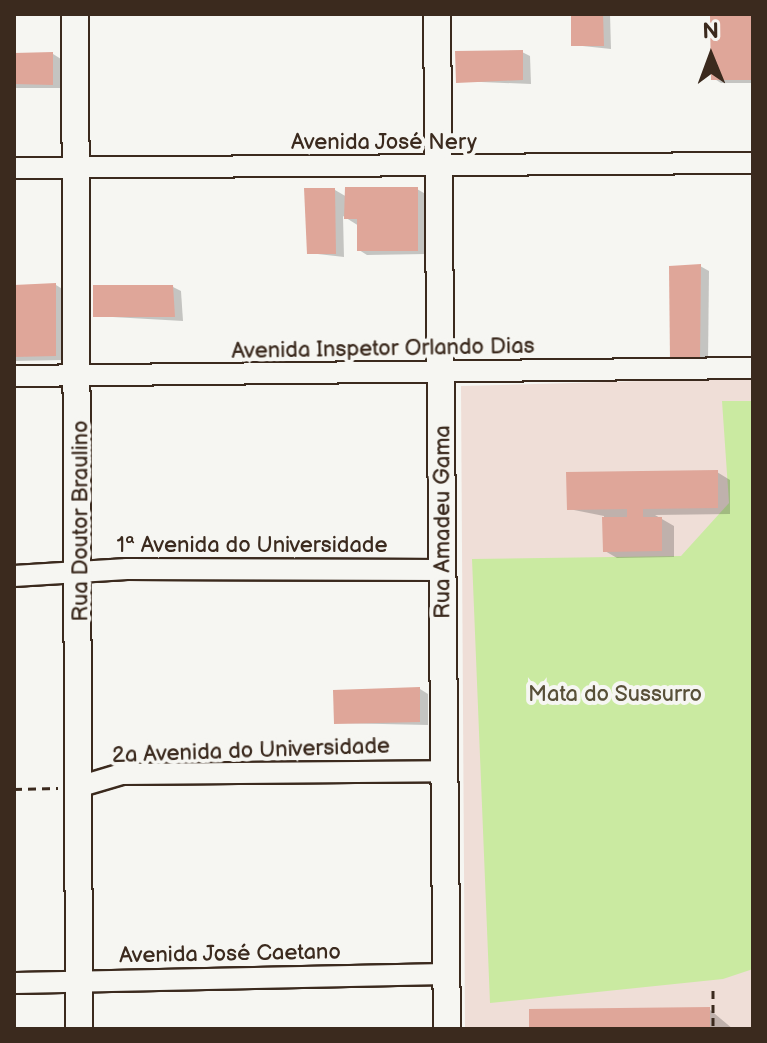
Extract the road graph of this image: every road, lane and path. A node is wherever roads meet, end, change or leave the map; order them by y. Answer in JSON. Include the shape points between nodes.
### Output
{"nodes":[{"id":1,"x":75,"y":14,"type":"edge"},
{"id":2,"x":437,"y":14,"type":"edge"},
{"id":3,"x":753,"y":163,"type":"edge"},
{"id":4,"x":76,"y":166,"type":"junction"},
{"id":5,"x":14,"y":168,"type":"edge"},
{"id":6,"x":439,"y":168,"type":"junction"},
{"id":7,"x":753,"y":368,"type":"edge"},
{"id":8,"x":442,"y":372,"type":"junction"},
{"id":9,"x":14,"y":376,"type":"edge"},
{"id":10,"x":81,"y":376,"type":"junction"},
{"id":11,"x":443,"y":570,"type":"junction"},
{"id":12,"x":82,"y":574,"type":"junction"},
{"id":13,"x":14,"y":576,"type":"edge"},
{"id":14,"x":443,"y":771,"type":"junction"},
{"id":15,"x":78,"y":787,"type":"junction"},
{"id":16,"x":14,"y":789,"type":"edge"},
{"id":17,"x":447,"y":974,"type":"junction"},
{"id":18,"x":78,"y":981,"type":"junction"},
{"id":19,"x":14,"y":983,"type":"edge"},
{"id":20,"x":713,"y":990,"type":"dead end"},
{"id":21,"x":79,"y":1029,"type":"edge"},
{"id":22,"x":447,"y":1029,"type":"edge"},
{"id":23,"x":713,"y":1029,"type":"edge"}],
"edges":[{"from":1,"to":4,"type":"street","name":"Rua Doutor Braulino"},
{"from":2,"to":6,"type":"street","name":"Rua Amadeu Gama"},
{"from":3,"to":6,"type":"street","name":"Avenida José Nery"},
{"from":4,"to":5,"type":"street","name":"Avenida José Nery"},
{"from":4,"to":6,"type":"street","name":"Avenida José Nery"},
{"from":4,"to":10,"type":"street","name":"Rua Doutor Braulino"},
{"from":6,"to":8,"type":"street","name":"Rua Amadeu Gama"},
{"from":7,"to":8,"type":"street","name":"Avenida Inspetor Orlando Dias"},
{"from":8,"to":10,"type":"street","name":"Avenida Inspetor Orlando Dias"},
{"from":8,"to":11,"type":"street","name":"Rua Amadeu Gama"},
{"from":9,"to":10,"type":"street","name":"Avenida Inspetor Orlando Dias"},
{"from":10,"to":12,"type":"street","name":"Rua Doutor Braulino"},
{"from":11,"to":12,"type":"street","name":"1ª Avenida do Universidade"},
{"from":11,"to":14,"type":"street","name":"Rua Amadeu Gama"},
{"from":12,"to":13,"type":"street","name":"1ª Avenida do Universidade"},
{"from":12,"to":15,"type":"street","name":"Rua Doutor Braulino"},
{"from":14,"to":15,"type":"street","name":"2a Avenida do Universidade","via":[[122,774]]},
{"from":14,"to":17,"type":"street","name":"Rua Amadeu Gama"},
{"from":15,"to":16,"type":"path"},
{"from":15,"to":18,"type":"street","name":"Rua Doutor Braulino"},
{"from":17,"to":18,"type":"street","name":"Avenida José Caetano"},
{"from":17,"to":22,"type":"street","name":"Rua Amadeu Gama"},
{"from":18,"to":19,"type":"street","name":"Avenida José Caetano"},
{"from":18,"to":21,"type":"street","name":"Rua Doutor Braulino"},
{"from":20,"to":23,"type":"path"}]}
